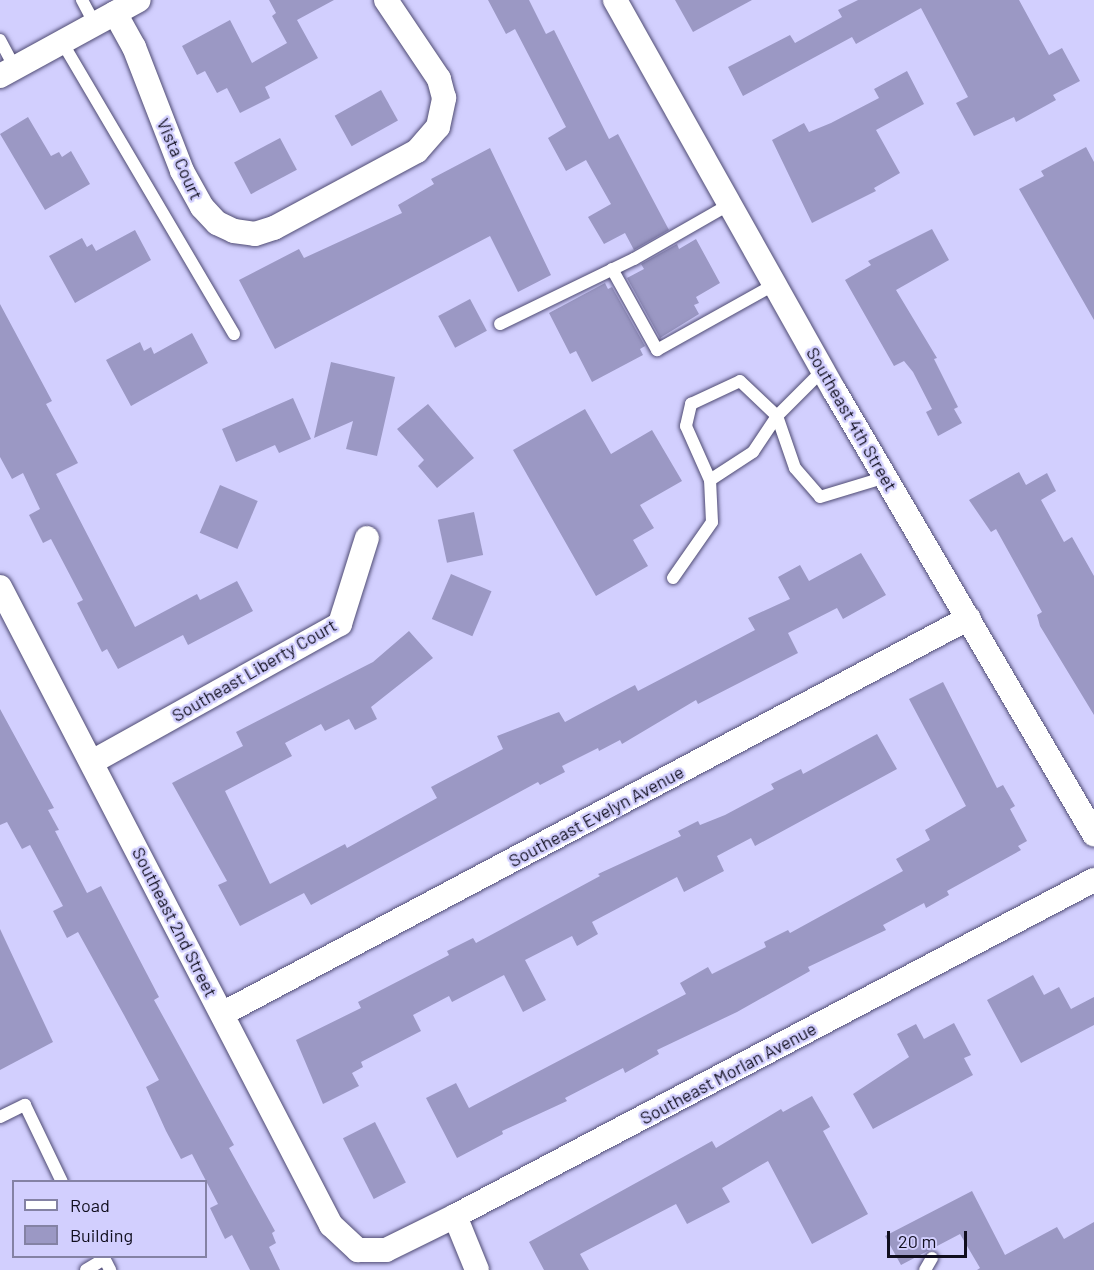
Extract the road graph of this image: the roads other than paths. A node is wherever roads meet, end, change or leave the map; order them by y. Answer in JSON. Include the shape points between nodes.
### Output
{"nodes":[{"id":1,"x":82,"y":0,"type":"edge"},
{"id":2,"x":139,"y":0,"type":"edge"},
{"id":3,"x":386,"y":0,"type":"edge"},
{"id":4,"x":615,"y":0,"type":"edge"},
{"id":5,"x":105,"y":19,"type":"junction"},
{"id":6,"x":0,"y":40,"type":"edge"},
{"id":7,"x":62,"y":42,"type":"junction"},
{"id":8,"x":8,"y":72,"type":"edge"},
{"id":9,"x":730,"y":204,"type":"junction"},
{"id":10,"x":612,"y":269,"type":"junction"},
{"id":11,"x":775,"y":284,"type":"junction"},
{"id":12,"x":500,"y":324,"type":"dead end"},
{"id":13,"x":234,"y":334,"type":"dead end"},
{"id":14,"x":823,"y":370,"type":"junction"},
{"id":15,"x":777,"y":416,"type":"junction"},
{"id":16,"x":886,"y":477,"type":"junction"},
{"id":17,"x":710,"y":480,"type":"junction"},
{"id":18,"x":367,"y":538,"type":"dead end"},
{"id":19,"x":673,"y":578,"type":"dead end"},
{"id":20,"x":0,"y":587,"type":"edge"},
{"id":21,"x":969,"y":618,"type":"junction"},
{"id":22,"x":92,"y":762,"type":"junction"},
{"id":23,"x":1094,"y":834,"type":"edge"},
{"id":24,"x":1094,"y":880,"type":"edge"},
{"id":25,"x":222,"y":1014,"type":"junction"},
{"id":26,"x":0,"y":1117,"type":"edge"},
{"id":27,"x":61,"y":1180,"type":"edge"},
{"id":28,"x":455,"y":1216,"type":"junction"},
{"id":29,"x":358,"y":1250,"type":"joint"},
{"id":30,"x":932,"y":1258,"type":"dead end"},
{"id":31,"x":106,"y":1262,"type":"edge"},
{"id":32,"x":86,"y":1270,"type":"edge"},
{"id":33,"x":477,"y":1270,"type":"edge"},
{"id":34,"x":925,"y":1270,"type":"edge"}],
"edges":[{"from":1,"to":5,"type":"lane"},
{"from":2,"to":5,"type":"street"},
{"from":3,"to":5,"type":"street","name":"Vista Court","via":[[439,79],[444,98],[442,115],[431,139],[417,151],[329,199],[255,234],[217,223],[202,207],[182,171],[134,47]]},
{"from":4,"to":9,"type":"street","name":"Southeast 4th Street"},
{"from":5,"to":7,"type":"street"},
{"from":6,"to":8,"type":"lane"},
{"from":7,"to":8,"type":"street"},
{"from":7,"to":13,"type":"lane"},
{"from":9,"to":10,"type":"lane"},
{"from":9,"to":11,"type":"street","name":"Southeast 4th Street"},
{"from":10,"to":11,"type":"lane","via":[[657,350]]},
{"from":10,"to":12,"type":"lane"},
{"from":11,"to":14,"type":"street","name":"Southeast 4th Street"},
{"from":14,"to":15,"type":"lane"},
{"from":14,"to":16,"type":"street","name":"Southeast 4th Street"},
{"from":15,"to":16,"type":"lane","via":[[795,468],[820,497]]},
{"from":15,"to":17,"type":"lane","via":[[753,452]]},
{"from":15,"to":17,"type":"lane","via":[[740,381],[691,404],[686,426]]},
{"from":16,"to":21,"type":"street","name":"Southeast 4th Street"},
{"from":17,"to":19,"type":"lane","via":[[712,522]]},
{"from":18,"to":22,"type":"street","name":"Southeast Liberty Court","via":[[340,624]]},
{"from":20,"to":22,"type":"street","name":"Southeast 2nd Street"},
{"from":21,"to":23,"type":"street","name":"Southeast 4th Street"},
{"from":21,"to":25,"type":"street","name":"Southeast Evelyn Avenue"},
{"from":22,"to":25,"type":"street","name":"Southeast 2nd Street"},
{"from":24,"to":28,"type":"street","name":"Southeast Morlan Avenue"},
{"from":25,"to":29,"type":"street","name":"Southeast 2nd Street","via":[[331,1225]]},
{"from":26,"to":27,"type":"lane","via":[[25,1105]]},
{"from":28,"to":29,"type":"street","name":"Southeast Morlan Avenue","via":[[386,1250]]},
{"from":28,"to":33,"type":"street"},
{"from":30,"to":34,"type":"lane"},
{"from":31,"to":32,"type":"lane"}]}
